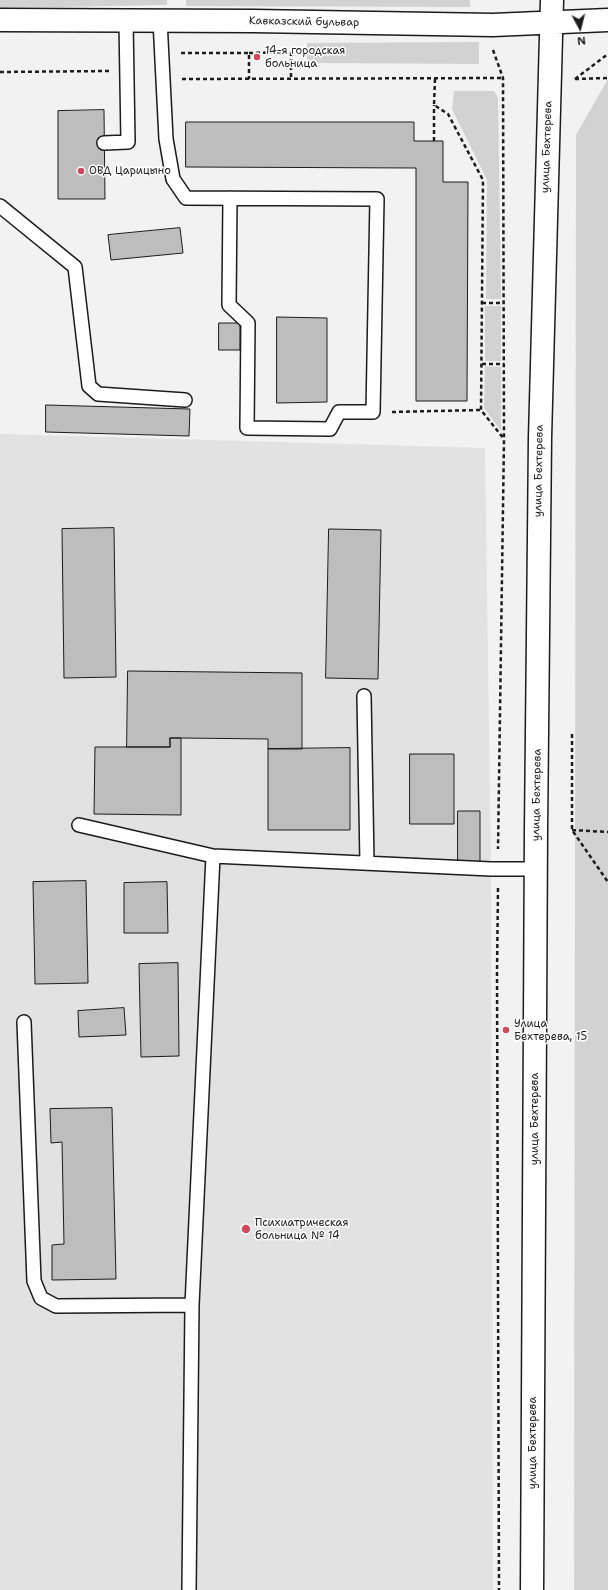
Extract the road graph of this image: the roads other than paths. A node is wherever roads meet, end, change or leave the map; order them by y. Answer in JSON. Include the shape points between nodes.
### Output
{"nodes":[{"id":1,"x":552,"y":0,"type":"edge"},
{"id":2,"x":0,"y":20,"type":"edge"},
{"id":3,"x":160,"y":20,"type":"junction"},
{"id":4,"x":608,"y":20,"type":"edge"},
{"id":5,"x":126,"y":21,"type":"junction"},
{"id":6,"x":551,"y":23,"type":"junction"},
{"id":7,"x":104,"y":143,"type":"dead end"},
{"id":8,"x":230,"y":198,"type":"junction"},
{"id":9,"x":0,"y":206,"type":"edge"},
{"id":10,"x":185,"y":400,"type":"dead end"},
{"id":11,"x":364,"y":696,"type":"dead end"},
{"id":12,"x":79,"y":825,"type":"dead end"},
{"id":13,"x":213,"y":856,"type":"junction"},
{"id":14,"x":367,"y":863,"type":"junction"},
{"id":15,"x":536,"y":869,"type":"junction"},
{"id":16,"x":24,"y":1022,"type":"dead end"},
{"id":17,"x":192,"y":1305,"type":"junction"},
{"id":18,"x":189,"y":1590,"type":"edge"},
{"id":19,"x":532,"y":1590,"type":"edge"}],
"edges":[{"from":1,"to":6,"type":"street","name":"улица Бехтерева"},
{"from":2,"to":5,"type":"street","name":"Кавказский бульвар"},
{"from":3,"to":5,"type":"street","name":"Кавказский бульвар"},
{"from":3,"to":6,"type":"street","name":"Кавказский бульвар","via":[[467,25]]},
{"from":3,"to":8,"type":"lane","via":[[166,139],[173,179],[186,198]]},
{"from":4,"to":6,"type":"street","name":"Кавказский бульвар"},
{"from":5,"to":7,"type":"lane","via":[[128,142]]},
{"from":6,"to":15,"type":"street","name":"улица Бехтерева","via":[[540,438]]},
{"from":8,"to":8,"type":"lane","via":[[377,199],[373,412],[339,412],[330,429],[247,428],[248,323],[229,304]]},
{"from":9,"to":10,"type":"lane","via":[[75,267],[89,386],[98,394]]},
{"from":11,"to":14,"type":"lane"},
{"from":12,"to":13,"type":"lane"},
{"from":13,"to":14,"type":"lane"},
{"from":13,"to":17,"type":"lane"},
{"from":14,"to":15,"type":"lane"},
{"from":15,"to":19,"type":"street","name":"улица Бехтерева"},
{"from":16,"to":17,"type":"lane","via":[[34,1281],[41,1298],[56,1306]]},
{"from":17,"to":18,"type":"lane"}]}
